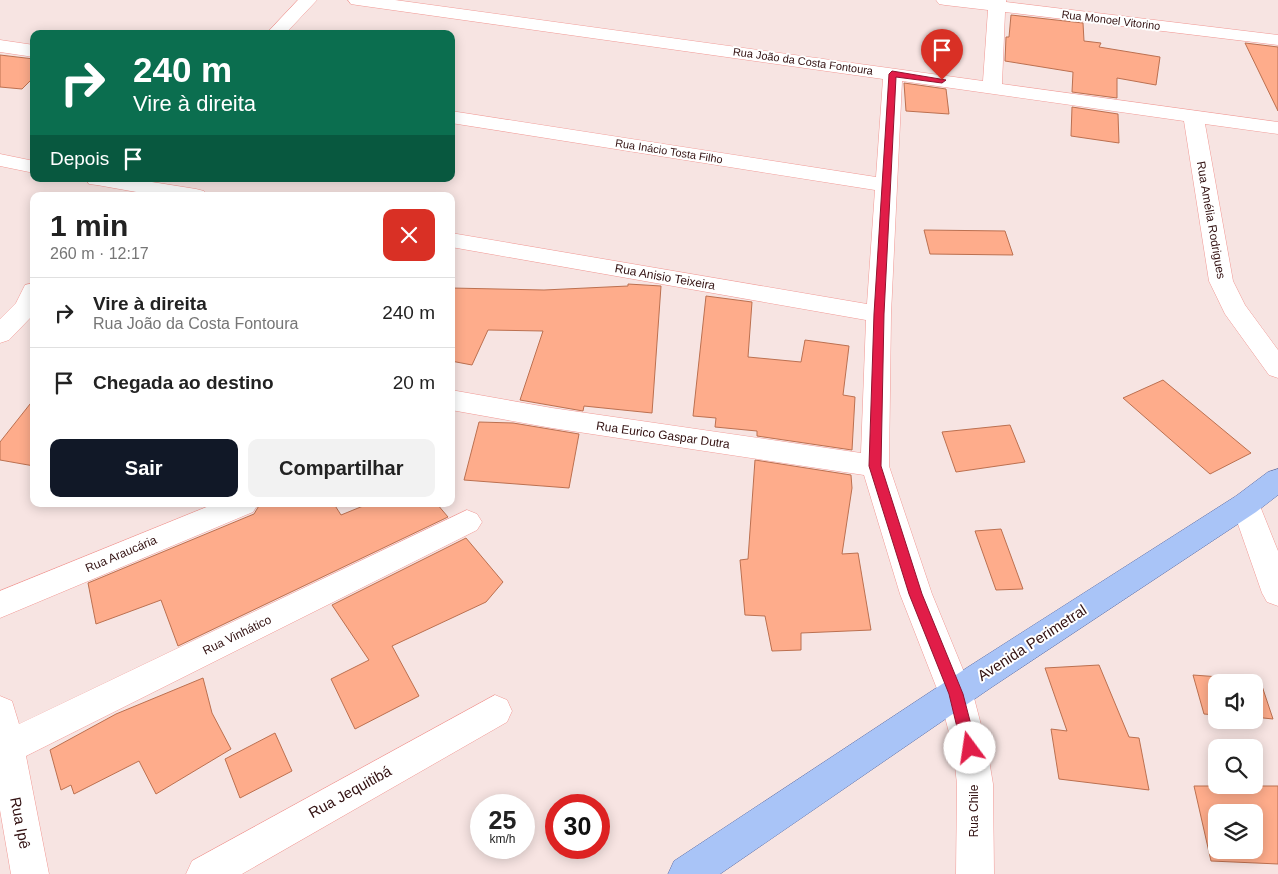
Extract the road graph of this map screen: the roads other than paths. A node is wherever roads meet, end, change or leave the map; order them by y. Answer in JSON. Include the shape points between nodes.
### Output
{"nodes":[{"id":1,"x":308,"y":0,"type":"edge"},
{"id":2,"x":357,"y":0,"type":"edge"},
{"id":3,"x":945,"y":0,"type":"edge"},
{"id":4,"x":997,"y":3,"type":"edge"},
{"id":5,"x":279,"y":30,"type":"edge"},
{"id":6,"x":1278,"y":40,"type":"edge"},
{"id":7,"x":0,"y":46,"type":"edge"},
{"id":8,"x":30,"y":50,"type":"edge"},
{"id":9,"x":892,"y":74,"type":"junction"},
{"id":10,"x":992,"y":87,"type":"junction"},
{"id":11,"x":1193,"y":115,"type":"junction"},
{"id":12,"x":455,"y":118,"type":"edge"},
{"id":13,"x":1278,"y":128,"type":"edge"},
{"id":14,"x":0,"y":160,"type":"edge"},
{"id":15,"x":30,"y":166,"type":"edge"},
{"id":16,"x":108,"y":182,"type":"edge"},
{"id":17,"x":886,"y":185,"type":"junction"},
{"id":18,"x":127,"y":187,"type":"edge"},
{"id":19,"x":165,"y":192,"type":"edge"},
{"id":20,"x":455,"y":241,"type":"edge"},
{"id":21,"x":19,"y":301,"type":"edge"},
{"id":22,"x":879,"y":314,"type":"junction"},
{"id":23,"x":0,"y":334,"type":"edge"},
{"id":24,"x":1278,"y":369,"type":"edge"},
{"id":25,"x":455,"y":401,"type":"edge"},
{"id":26,"x":875,"y":466,"type":"junction"},
{"id":27,"x":1278,"y":480,"type":"edge"},
{"id":28,"x":1246,"y":504,"type":"junction"},
{"id":29,"x":236,"y":507,"type":"edge"},
{"id":30,"x":468,"y":522,"type":"dead end"},
{"id":31,"x":1278,"y":594,"type":"edge"},
{"id":32,"x":0,"y":605,"type":"edge"},
{"id":33,"x":956,"y":694,"type":"junction"},
{"id":34,"x":494,"y":711,"type":"dead end"},
{"id":35,"x":0,"y":712,"type":"edge"},
{"id":36,"x":6,"y":748,"type":"junction"},
{"id":37,"x":30,"y":874,"type":"edge"},
{"id":38,"x":205,"y":874,"type":"edge"},
{"id":39,"x":687,"y":874,"type":"edge"},
{"id":40,"x":974,"y":874,"type":"edge"}],
"edges":[{"from":1,"to":5,"type":"street"},
{"from":2,"to":9,"type":"street","name":"Rua João da Costa Fontoura"},
{"from":3,"to":4,"type":"street","name":"Rua Monoel Vitorino"},
{"from":4,"to":6,"type":"street","name":"Rua Monoel Vitorino"},
{"from":4,"to":10,"type":"street"},
{"from":7,"to":8,"type":"street"},
{"from":9,"to":10,"type":"street","name":"Rua João da Costa Fontoura"},
{"from":9,"to":17,"type":"street","name":"Rua Chile"},
{"from":10,"to":11,"type":"street","name":"Rua João da Costa Fontoura"},
{"from":11,"to":13,"type":"street","name":"Rua João da Costa Fontoura"},
{"from":11,"to":24,"type":"street","name":"Rua Amélia Rodrigues","via":[[1221,281],[1234,308]]},
{"from":12,"to":17,"type":"street","name":"Rua Inácio Tosta Filho"},
{"from":14,"to":15,"type":"street"},
{"from":16,"to":18,"type":"street"},
{"from":17,"to":22,"type":"street","name":"Rua Chile"},
{"from":18,"to":19,"type":"street"},
{"from":20,"to":22,"type":"street","name":"Rua Anisio Teixeira"},
{"from":21,"to":23,"type":"street"},
{"from":22,"to":26,"type":"street","name":"Rua Chile"},
{"from":25,"to":26,"type":"street","name":"Rua Eurico Gaspar Dutra","via":[[543,417]]},
{"from":26,"to":33,"type":"street","name":"Rua Chile","via":[[916,594]]},
{"from":27,"to":28,"type":"main road","name":"Avenida Perimetral"},
{"from":28,"to":31,"type":"street"},
{"from":28,"to":33,"type":"main road","name":"Avenida Perimetral"},
{"from":29,"to":32,"type":"street","name":"Rua Araucária"},
{"from":30,"to":36,"type":"street","name":"Rua Vinhático"},
{"from":33,"to":39,"type":"main road","name":"Avenida Perimetral"},
{"from":33,"to":40,"type":"street","name":"Rua Chile","via":[[970,748],[975,784]]},
{"from":34,"to":38,"type":"street","name":"Rua Jequitibá"},
{"from":35,"to":36,"type":"street","name":"Rua Ipê"},
{"from":36,"to":37,"type":"street","name":"Rua Ipê"}]}
